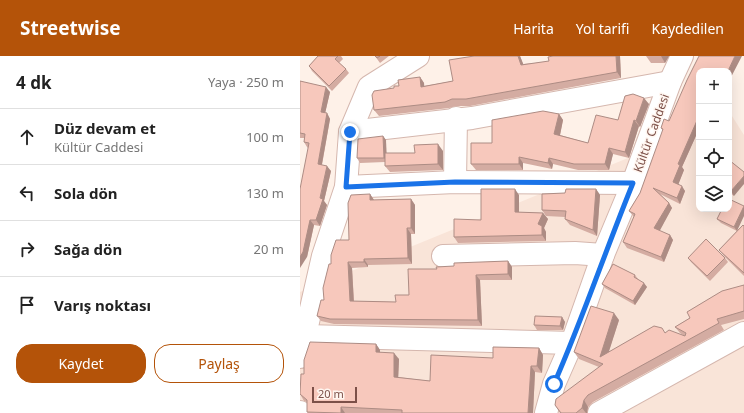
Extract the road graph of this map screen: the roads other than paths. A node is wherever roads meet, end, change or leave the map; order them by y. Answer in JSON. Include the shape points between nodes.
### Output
{"nodes":[{"id":1,"x":418,"y":56,"type":"edge"},
{"id":2,"x":682,"y":56,"type":"edge"},
{"id":3,"x":670,"y":82,"type":"junction"},
{"id":4,"x":456,"y":118,"type":"junction"},
{"id":5,"x":350,"y":132,"type":"junction"},
{"id":6,"x":455,"y":182,"type":"junction"},
{"id":7,"x":633,"y":183,"type":"junction"},
{"id":8,"x":346,"y":187,"type":"junction"},
{"id":9,"x":603,"y":255,"type":"junction"},
{"id":10,"x":443,"y":256,"type":"dead end"},
{"id":11,"x":744,"y":333,"type":"edge"},
{"id":12,"x":572,"y":343,"type":"junction"},
{"id":13,"x":302,"y":346,"type":"edge"},
{"id":14,"x":546,"y":413,"type":"edge"},
{"id":15,"x":599,"y":413,"type":"edge"}],
"edges":[{"from":1,"to":5,"type":"street","via":[[369,86]]},
{"from":2,"to":3,"type":"street","name":"Kültür Caddesi"},
{"from":3,"to":4,"type":"street","via":[[472,118]]},
{"from":3,"to":7,"type":"street","name":"Kültür Caddesi"},
{"from":4,"to":5,"type":"street"},
{"from":4,"to":6,"type":"street"},
{"from":5,"to":8,"type":"street"},
{"from":6,"to":7,"type":"street"},
{"from":6,"to":8,"type":"street"},
{"from":7,"to":9,"type":"street","name":"Kültür Caddesi"},
{"from":8,"to":13,"type":"street","via":[[323,256]]},
{"from":9,"to":10,"type":"street","via":[[575,253]]},
{"from":9,"to":12,"type":"street","name":"Kültür Caddesi"},
{"from":11,"to":15,"type":"street"},
{"from":12,"to":13,"type":"street"},
{"from":12,"to":14,"type":"street","name":"Kültür Caddesi","via":[[554,384]]}]}
